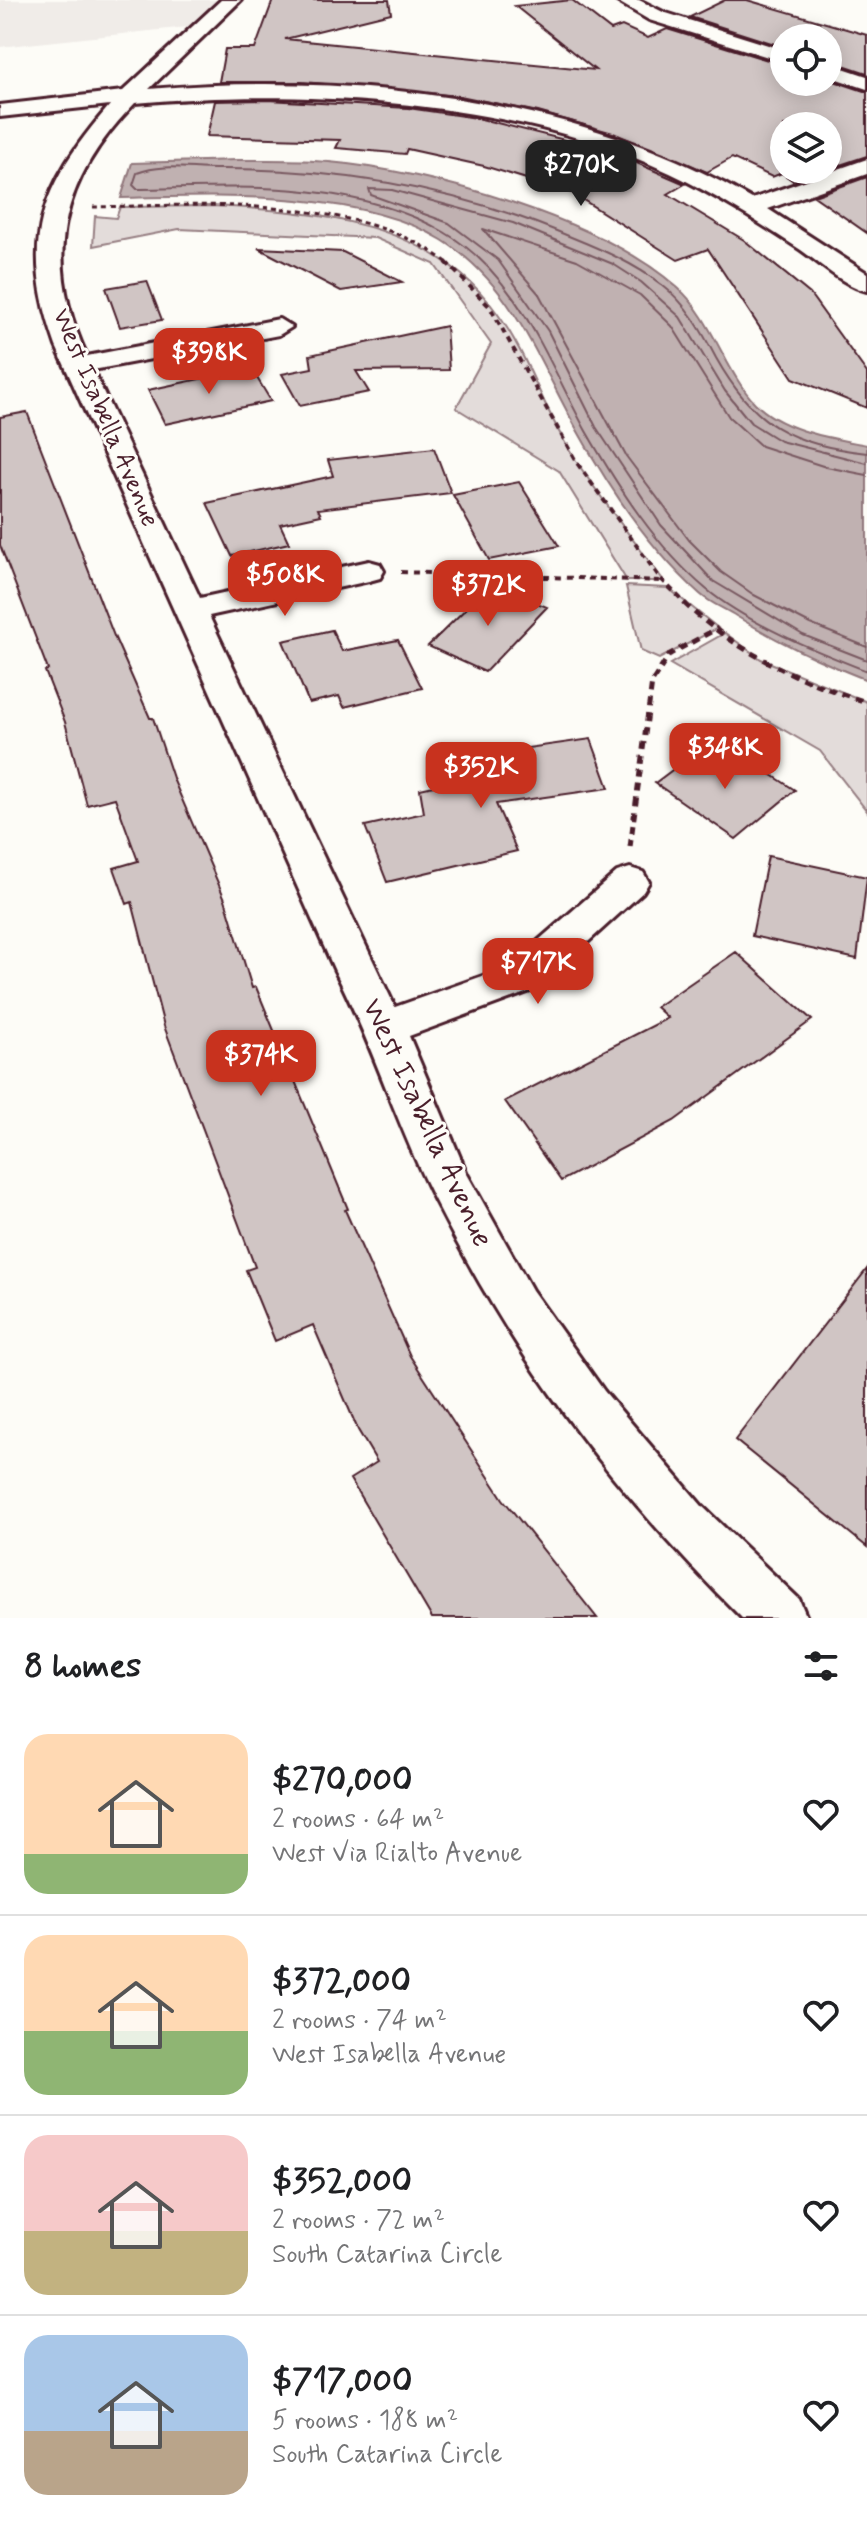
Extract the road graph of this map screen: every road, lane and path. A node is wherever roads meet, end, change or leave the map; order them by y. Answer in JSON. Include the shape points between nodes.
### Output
{"nodes":[{"id":1,"x":232,"y":0,"type":"edge"},
{"id":2,"x":624,"y":0,"type":"edge"},
{"id":3,"x":770,"y":52,"type":"edge"},
{"id":4,"x":842,"y":74,"type":"edge"},
{"id":5,"x":867,"y":83,"type":"edge"},
{"id":6,"x":132,"y":97,"type":"junction"},
{"id":7,"x":0,"y":111,"type":"edge"},
{"id":8,"x":867,"y":166,"type":"edge"},
{"id":9,"x":753,"y":206,"type":"junction"},
{"id":10,"x":56,"y":207,"type":"junction"},
{"id":11,"x":867,"y":284,"type":"edge"},
{"id":12,"x":279,"y":327,"type":"dead end"},
{"id":13,"x":79,"y":365,"type":"junction"},
{"id":14,"x":369,"y":571,"type":"joint"},
{"id":15,"x":664,"y":581,"type":"junction"},
{"id":16,"x":190,"y":610,"type":"junction"},
{"id":17,"x":718,"y":628,"type":"junction"},
{"id":18,"x":867,"y":702,"type":"edge"},
{"id":19,"x":630,"y":882,"type":"joint"},
{"id":20,"x":385,"y":1028,"type":"junction"},
{"id":21,"x":780,"y":1618,"type":"edge"}],
"edges":[{"from":1,"to":6,"type":"street","name":"West Isabella Avenue"},
{"from":2,"to":3,"type":"street","via":[[656,16]]},
{"from":4,"to":5,"type":"street"},
{"from":6,"to":7,"type":"street"},
{"from":6,"to":9,"type":"street","via":[[313,92],[473,110],[538,122],[645,154]]},
{"from":6,"to":10,"type":"street","name":"West Isabella Avenue","via":[[77,159]]},
{"from":8,"to":9,"type":"street"},
{"from":9,"to":11,"type":"street"},
{"from":10,"to":13,"type":"street","name":"West Isabella Avenue","via":[[49,271],[54,305]]},
{"from":10,"to":15,"type":"path","via":[[212,206],[308,213],[369,226],[439,257],[472,281],[498,314],[571,452]]},
{"from":12,"to":13,"type":"street"},
{"from":13,"to":16,"type":"street","name":"West Isabella Avenue"},
{"from":14,"to":15,"type":"path"},
{"from":14,"to":16,"type":"street"},
{"from":15,"to":17,"type":"path"},
{"from":16,"to":20,"type":"street","name":"West Isabella Avenue"},
{"from":17,"to":18,"type":"path","via":[[761,659]]},
{"from":17,"to":19,"type":"path","via":[[670,654],[652,682],[631,831]]},
{"from":19,"to":20,"type":"street","via":[[522,978]]},
{"from":20,"to":21,"type":"street","name":"West Isabella Avenue","via":[[449,1184],[516,1306],[587,1408],[684,1524]]}]}
